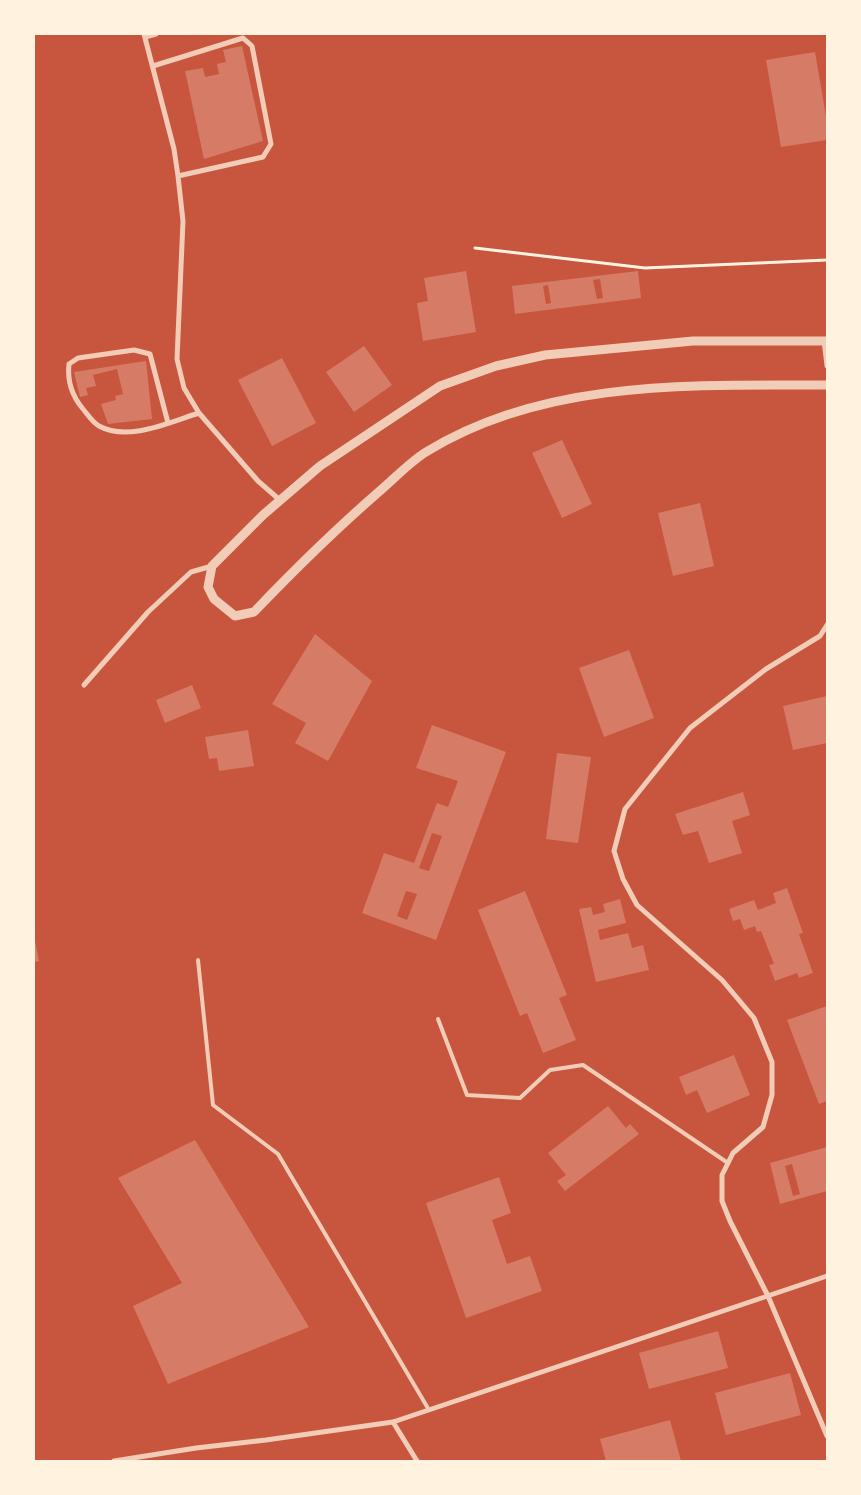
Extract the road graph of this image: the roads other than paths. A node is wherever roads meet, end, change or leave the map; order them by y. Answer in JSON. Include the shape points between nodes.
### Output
{"nodes":[{"id":1,"x":156,"y":34,"type":"edge"},
{"id":2,"x":145,"y":35,"type":"edge"},
{"id":3,"x":153,"y":66,"type":"junction"},
{"id":4,"x":178,"y":176,"type":"junction"},
{"id":5,"x":826,"y":340,"type":"edge"},
{"id":6,"x":827,"y":366,"type":"edge"},
{"id":7,"x":827,"y":385,"type":"edge"},
{"id":8,"x":199,"y":413,"type":"junction"},
{"id":9,"x":168,"y":423,"type":"junction"},
{"id":10,"x":281,"y":501,"type":"junction"},
{"id":11,"x":212,"y":566,"type":"junction"},
{"id":12,"x":827,"y":625,"type":"edge"},
{"id":13,"x":84,"y":685,"type":"dead end"},
{"id":14,"x":198,"y":960,"type":"dead end"},
{"id":15,"x":438,"y":1019,"type":"dead end"},
{"id":16,"x":728,"y":1163,"type":"junction"},
{"id":17,"x":827,"y":1276,"type":"edge"},
{"id":18,"x":768,"y":1296,"type":"junction"},
{"id":19,"x":429,"y":1410,"type":"junction"},
{"id":20,"x":393,"y":1422,"type":"junction"},
{"id":21,"x":827,"y":1436,"type":"edge"},
{"id":22,"x":114,"y":1461,"type":"edge"},
{"id":23,"x":417,"y":1461,"type":"edge"}],
"edges":[{"from":1,"to":2,"type":"street"},
{"from":2,"to":3,"type":"street"},
{"from":3,"to":4,"type":"street"},
{"from":3,"to":4,"type":"street","via":[[243,38],[252,46],[271,144],[264,157]]},
{"from":4,"to":8,"type":"street","via":[[183,221],[177,359],[184,388]]},
{"from":5,"to":6,"type":"street"},
{"from":5,"to":10,"type":"street","via":[[693,341],[545,355],[496,366],[440,386],[320,466]]},
{"from":7,"to":11,"type":"street","via":[[733,385],[607,392],[502,415],[425,452],[341,524],[254,612],[235,616],[214,599],[208,587]]},
{"from":8,"to":9,"type":"street"},
{"from":8,"to":10,"type":"street","via":[[258,481]]},
{"from":9,"to":9,"type":"street","via":[[131,432],[98,426],[75,400],[68,378],[69,364],[78,358],[134,350],[150,354]]},
{"from":10,"to":11,"type":"street"},
{"from":11,"to":13,"type":"street","via":[[191,572],[148,612]]},
{"from":12,"to":16,"type":"street","via":[[820,636],[766,669],[690,728],[625,809],[614,851],[623,879],[637,905],[722,980],[754,1018],[772,1062],[772,1095],[763,1127],[733,1153]]},
{"from":14,"to":19,"type":"lane","via":[[213,1105],[278,1154]]},
{"from":15,"to":16,"type":"lane","via":[[467,1096],[520,1098],[550,1070],[583,1065]]},
{"from":16,"to":18,"type":"street","via":[[722,1175],[722,1201]]},
{"from":17,"to":18,"type":"street"},
{"from":18,"to":19,"type":"street"},
{"from":18,"to":21,"type":"street"},
{"from":19,"to":20,"type":"street"},
{"from":20,"to":22,"type":"street"},
{"from":20,"to":23,"type":"street"}]}
